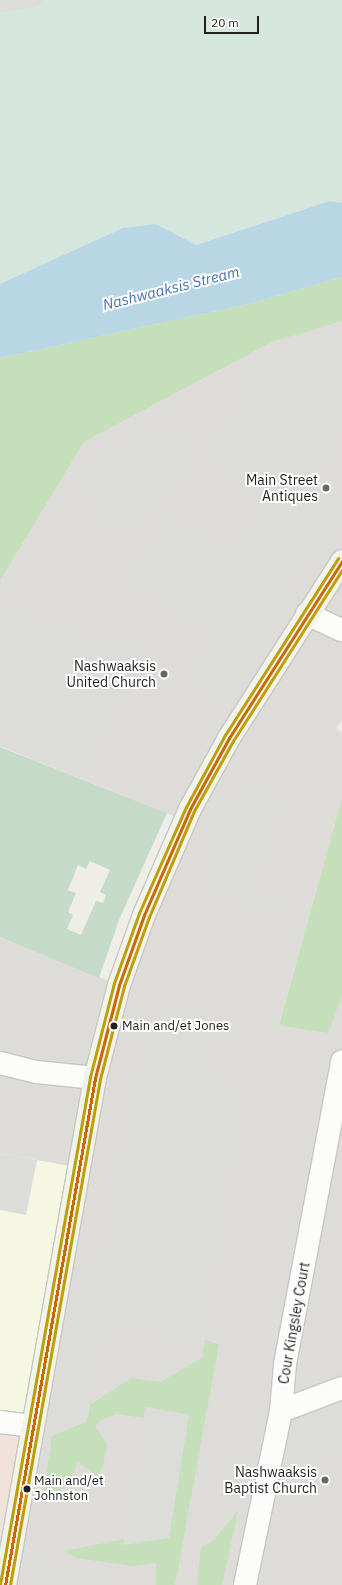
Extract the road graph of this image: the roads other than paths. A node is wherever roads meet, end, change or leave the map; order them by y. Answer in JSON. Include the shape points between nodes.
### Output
{"nodes":[{"id":1,"x":342,"y":561,"type":"edge"},
{"id":2,"x":307,"y":614,"type":"junction"},
{"id":3,"x":342,"y":630,"type":"edge"},
{"id":4,"x":342,"y":1060,"type":"edge"},
{"id":5,"x":0,"y":1063,"type":"edge"},
{"id":6,"x":95,"y":1078,"type":"junction"},
{"id":7,"x":342,"y":1388,"type":"edge"},
{"id":8,"x":281,"y":1411,"type":"junction"},
{"id":9,"x":0,"y":1422,"type":"edge"},
{"id":10,"x":32,"y":1426,"type":"junction"},
{"id":11,"x":5,"y":1585,"type":"edge"},
{"id":12,"x":245,"y":1585,"type":"edge"}],
"edges":[{"from":1,"to":2,"type":"main road"},
{"from":2,"to":3,"type":"street"},
{"from":2,"to":6,"type":"main road","via":[[229,738],[184,820],[144,915],[119,985]]},
{"from":4,"to":8,"type":"street","name":"Cour Kingsley Court","via":[[284,1364]]},
{"from":5,"to":6,"type":"street","via":[[37,1072]]},
{"from":6,"to":10,"type":"main road"},
{"from":7,"to":8,"type":"street"},
{"from":8,"to":12,"type":"street","name":"Cour Kingsley Court"},
{"from":9,"to":10,"type":"street"},
{"from":10,"to":11,"type":"main road"}]}
